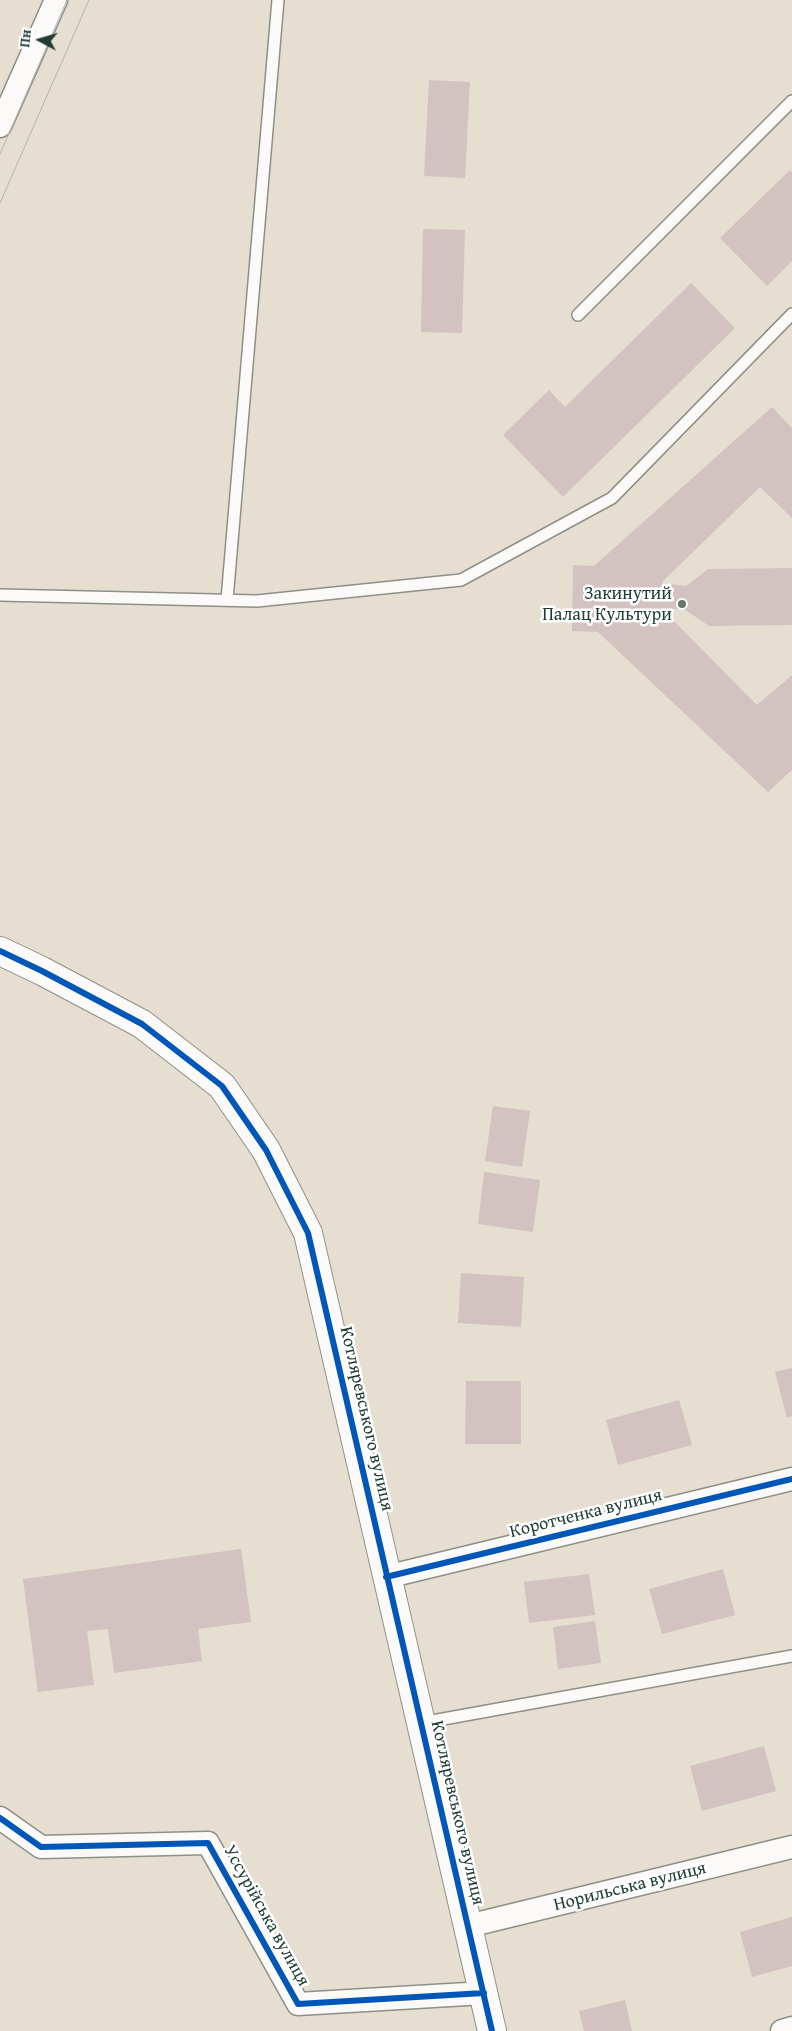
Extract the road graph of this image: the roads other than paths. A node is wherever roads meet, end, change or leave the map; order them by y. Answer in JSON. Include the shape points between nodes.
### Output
{"nodes":[{"id":1,"x":56,"y":0,"type":"edge"},
{"id":2,"x":278,"y":0,"type":"edge"},
{"id":3,"x":792,"y":101,"type":"edge"},
{"id":4,"x":0,"y":126,"type":"edge"},
{"id":5,"x":792,"y":314,"type":"edge"},
{"id":6,"x":578,"y":315,"type":"dead end"},
{"id":7,"x":0,"y":595,"type":"edge"},
{"id":8,"x":227,"y":600,"type":"junction"},
{"id":9,"x":0,"y":951,"type":"edge"},
{"id":10,"x":792,"y":1479,"type":"edge"},
{"id":11,"x":386,"y":1577,"type":"junction"},
{"id":12,"x":792,"y":1656,"type":"edge"},
{"id":13,"x":421,"y":1723,"type":"junction"},
{"id":14,"x":0,"y":1818,"type":"edge"},
{"id":15,"x":792,"y":1848,"type":"edge"},
{"id":16,"x":468,"y":1926,"type":"junction"},
{"id":17,"x":484,"y":1993,"type":"junction"},
{"id":18,"x":792,"y":2028,"type":"edge"},
{"id":19,"x":492,"y":2031,"type":"edge"},
{"id":20,"x":782,"y":2031,"type":"edge"}],
"edges":[{"from":1,"to":4,"type":"street"},
{"from":2,"to":8,"type":"lane"},
{"from":3,"to":6,"type":"lane"},
{"from":5,"to":8,"type":"lane","via":[[612,498],[461,580],[258,601]]},
{"from":7,"to":8,"type":"lane"},
{"from":9,"to":11,"type":"street","name":"Котляревського вулиця","via":[[142,1024],[222,1086],[266,1150],[308,1233]]},
{"from":10,"to":11,"type":"street","name":"Коротченка вулиця"},
{"from":11,"to":13,"type":"street","name":"Котляревського вулиця"},
{"from":12,"to":13,"type":"lane"},
{"from":13,"to":16,"type":"street","name":"Котляревського вулиця"},
{"from":14,"to":17,"type":"street","name":"Уссурійська вулиця","via":[[42,1847],[208,1843],[298,2004]]},
{"from":15,"to":16,"type":"street","name":"Норильська вулиця"},
{"from":16,"to":17,"type":"street","name":"Котляревського вулиця"},
{"from":17,"to":19,"type":"street","name":"Котляревського вулиця"},
{"from":18,"to":20,"type":"street"}]}
